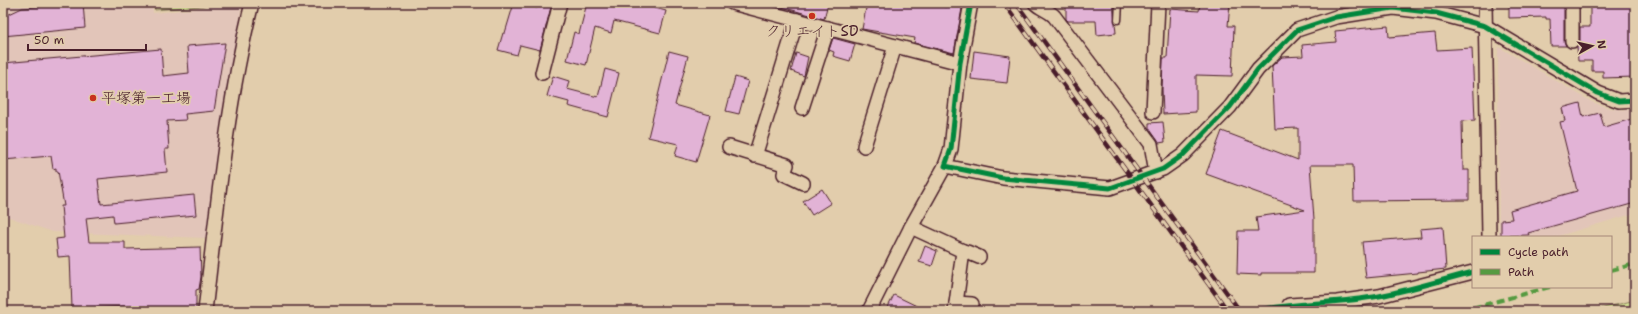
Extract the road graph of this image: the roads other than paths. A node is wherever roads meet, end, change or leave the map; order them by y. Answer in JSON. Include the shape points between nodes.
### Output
{"nodes":[{"id":1,"x":252,"y":3,"type":"edge"},
{"id":2,"x":560,"y":3,"type":"edge"},
{"id":3,"x":732,"y":3,"type":"edge"},
{"id":4,"x":971,"y":3,"type":"edge"},
{"id":5,"x":1035,"y":3,"type":"edge"},
{"id":6,"x":1120,"y":3,"type":"edge"},
{"id":7,"x":1158,"y":3,"type":"edge"},
{"id":8,"x":1485,"y":3,"type":"edge"},
{"id":9,"x":1572,"y":3,"type":"edge"},
{"id":10,"x":797,"y":20,"type":"junction"},
{"id":11,"x":1118,"y":20,"type":"dead end"},
{"id":12,"x":1485,"y":26,"type":"junction"},
{"id":13,"x":828,"y":28,"type":"junction"},
{"id":14,"x":1572,"y":41,"type":"dead end"},
{"id":15,"x":895,"y":46,"type":"junction"},
{"id":16,"x":960,"y":63,"type":"junction"},
{"id":17,"x":542,"y":73,"type":"dead end"},
{"id":18,"x":1635,"y":100,"type":"edge"},
{"id":19,"x":802,"y":108,"type":"dead end"},
{"id":20,"x":1153,"y":112,"type":"dead end"},
{"id":21,"x":864,"y":146,"type":"dead end"},
{"id":22,"x":729,"y":147,"type":"dead end"},
{"id":23,"x":755,"y":156,"type":"junction"},
{"id":24,"x":945,"y":166,"type":"junction"},
{"id":25,"x":1156,"y":172,"type":"junction"},
{"id":26,"x":804,"y":183,"type":"dead end"},
{"id":27,"x":911,"y":227,"type":"junction"},
{"id":28,"x":1489,"y":236,"type":"edge"},
{"id":29,"x":962,"y":251,"type":"junction"},
{"id":30,"x":979,"y":257,"type":"dead end"},
{"id":31,"x":1472,"y":272,"type":"edge"},
{"id":32,"x":972,"y":304,"type":"dead end"},
{"id":33,"x":1289,"y":305,"type":"dead end"},
{"id":34,"x":956,"y":307,"type":"edge"},
{"id":35,"x":205,"y":311,"type":"edge"},
{"id":36,"x":869,"y":311,"type":"edge"}],
"edges":[{"from":1,"to":35,"type":"street","via":[[224,151]]},
{"from":2,"to":17,"type":"street"},
{"from":3,"to":10,"type":"street"},
{"from":4,"to":16,"type":"street"},
{"from":5,"to":25,"type":"street","via":[[1054,16],[1150,144]]},
{"from":6,"to":11,"type":"lane"},
{"from":7,"to":20,"type":"street"},
{"from":8,"to":12,"type":"street"},
{"from":9,"to":14,"type":"street"},
{"from":10,"to":13,"type":"street"},
{"from":10,"to":23,"type":"street"},
{"from":12,"to":18,"type":"street","via":[[1598,93],[1619,101]]},
{"from":12,"to":25,"type":"street","via":[[1436,13],[1393,8],[1336,17],[1297,30],[1258,68],[1230,108],[1183,155]]},
{"from":12,"to":28,"type":"street"},
{"from":13,"to":15,"type":"street"},
{"from":13,"to":19,"type":"street"},
{"from":15,"to":16,"type":"street"},
{"from":15,"to":21,"type":"street","via":[[875,131]]},
{"from":16,"to":24,"type":"street","via":[[951,149]]},
{"from":22,"to":23,"type":"street"},
{"from":23,"to":26,"type":"street","via":[[787,165],[784,174]]},
{"from":24,"to":25,"type":"street","via":[[1003,178],[1110,188]]},
{"from":24,"to":27,"type":"street"},
{"from":27,"to":29,"type":"street"},
{"from":27,"to":36,"type":"street"},
{"from":29,"to":30,"type":"street"},
{"from":29,"to":34,"type":"street"},
{"from":31,"to":33,"type":"street","via":[[1379,296]]},
{"from":32,"to":34,"type":"street"}]}
